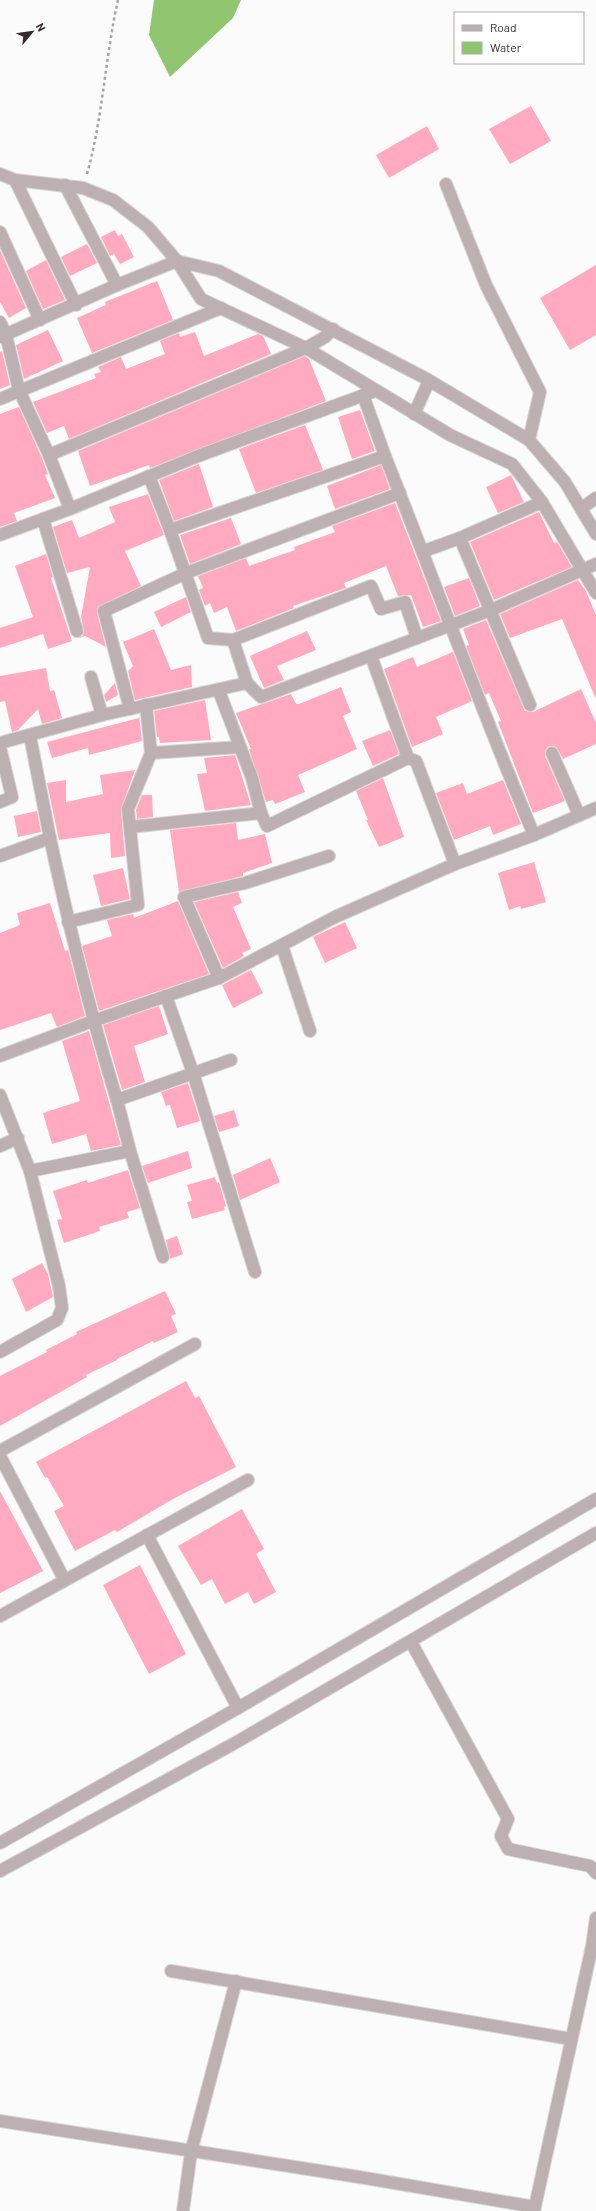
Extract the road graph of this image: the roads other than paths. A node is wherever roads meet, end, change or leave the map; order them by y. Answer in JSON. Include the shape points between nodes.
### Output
{"nodes":[{"id":1,"x":0,"y":174,"type":"edge"},
{"id":2,"x":15,"y":180,"type":"junction"},
{"id":3,"x":446,"y":184,"type":"dead end"},
{"id":4,"x":65,"y":185,"type":"junction"},
{"id":5,"x":0,"y":232,"type":"edge"},
{"id":6,"x":177,"y":261,"type":"junction"},
{"id":7,"x":117,"y":285,"type":"junction"},
{"id":8,"x":76,"y":305,"type":"junction"},
{"id":9,"x":221,"y":308,"type":"junction"},
{"id":10,"x":40,"y":320,"type":"junction"},
{"id":11,"x":0,"y":322,"type":"edge"},
{"id":12,"x":333,"y":329,"type":"junction"},
{"id":13,"x":3,"y":336,"type":"edge"},
{"id":14,"x":306,"y":348,"type":"junction"},
{"id":15,"x":430,"y":381,"type":"junction"},
{"id":16,"x":19,"y":390,"type":"junction"},
{"id":17,"x":375,"y":391,"type":"junction"},
{"id":18,"x":363,"y":395,"type":"junction"},
{"id":19,"x":0,"y":399,"type":"edge"},
{"id":20,"x":414,"y":414,"type":"junction"},
{"id":21,"x":530,"y":440,"type":"junction"},
{"id":22,"x":49,"y":455,"type":"junction"},
{"id":23,"x":385,"y":456,"type":"junction"},
{"id":24,"x":149,"y":476,"type":"junction"},
{"id":25,"x":400,"y":493,"type":"junction"},
{"id":26,"x":596,"y":498,"type":"edge"},
{"id":27,"x":542,"y":502,"type":"junction"},
{"id":28,"x":582,"y":508,"type":"junction"},
{"id":29,"x":70,"y":509,"type":"junction"},
{"id":30,"x":43,"y":519,"type":"junction"},
{"id":31,"x":170,"y":530,"type":"junction"},
{"id":32,"x":596,"y":534,"type":"edge"},
{"id":33,"x":0,"y":535,"type":"edge"},
{"id":34,"x":460,"y":538,"type":"junction"},
{"id":35,"x":424,"y":551,"type":"junction"},
{"id":36,"x":596,"y":564,"type":"edge"},
{"id":37,"x":583,"y":570,"type":"junction"},
{"id":38,"x":186,"y":573,"type":"junction"},
{"id":39,"x":596,"y":593,"type":"edge"},
{"id":40,"x":491,"y":610,"type":"junction"},
{"id":41,"x":449,"y":625,"type":"junction"},
{"id":42,"x":77,"y":632,"type":"dead end"},
{"id":43,"x":417,"y":638,"type":"junction"},
{"id":44,"x":233,"y":640,"type":"junction"},
{"id":45,"x":371,"y":656,"type":"junction"},
{"id":46,"x":91,"y":677,"type":"dead end"},
{"id":47,"x":247,"y":683,"type":"junction"},
{"id":48,"x":219,"y":691,"type":"junction"},
{"id":49,"x":146,"y":705,"type":"junction"},
{"id":50,"x":530,"y":705,"type":"dead end"},
{"id":51,"x":130,"y":709,"type":"junction"},
{"id":52,"x":102,"y":715,"type":"junction"},
{"id":53,"x":30,"y":736,"type":"junction"},
{"id":54,"x":0,"y":743,"type":"edge"},
{"id":55,"x":0,"y":747,"type":"edge"},
{"id":56,"x":240,"y":747,"type":"junction"},
{"id":57,"x":151,"y":753,"type":"junction"},
{"id":58,"x":552,"y":754,"type":"dead end"},
{"id":59,"x":408,"y":758,"type":"junction"},
{"id":60,"x":0,"y":802,"type":"edge"},
{"id":61,"x":596,"y":808,"type":"edge"},
{"id":62,"x":261,"y":813,"type":"junction"},
{"id":63,"x":579,"y":815,"type":"junction"},
{"id":64,"x":130,"y":827,"type":"junction"},
{"id":65,"x":534,"y":835,"type":"junction"},
{"id":66,"x":50,"y":838,"type":"junction"},
{"id":67,"x":0,"y":856,"type":"edge"},
{"id":68,"x":329,"y":856,"type":"dead end"},
{"id":69,"x":455,"y":864,"type":"junction"},
{"id":70,"x":68,"y":922,"type":"junction"},
{"id":71,"x":282,"y":946,"type":"junction"},
{"id":72,"x":219,"y":978,"type":"junction"},
{"id":73,"x":166,"y":996,"type":"junction"},
{"id":74,"x":93,"y":1021,"type":"junction"},
{"id":75,"x":310,"y":1032,"type":"dead end"},
{"id":76,"x":0,"y":1056,"type":"edge"},
{"id":77,"x":231,"y":1060,"type":"dead end"},
{"id":78,"x":193,"y":1073,"type":"junction"},
{"id":79,"x":0,"y":1095,"type":"edge"},
{"id":80,"x":117,"y":1100,"type":"junction"},
{"id":81,"x":18,"y":1138,"type":"junction"},
{"id":82,"x":0,"y":1146,"type":"edge"},
{"id":83,"x":130,"y":1151,"type":"junction"},
{"id":84,"x":30,"y":1171,"type":"junction"},
{"id":85,"x":163,"y":1258,"type":"dead end"},
{"id":86,"x":255,"y":1272,"type":"dead end"},
{"id":87,"x":195,"y":1344,"type":"dead end"},
{"id":88,"x":0,"y":1352,"type":"edge"},
{"id":89,"x":0,"y":1451,"type":"edge"},
{"id":90,"x":0,"y":1456,"type":"edge"},
{"id":91,"x":248,"y":1480,"type":"dead end"},
{"id":92,"x":596,"y":1499,"type":"edge"},
{"id":93,"x":596,"y":1533,"type":"edge"},
{"id":94,"x":147,"y":1535,"type":"junction"},
{"id":95,"x":64,"y":1579,"type":"junction"},
{"id":96,"x":0,"y":1616,"type":"edge"},
{"id":97,"x":411,"y":1642,"type":"junction"},
{"id":98,"x":238,"y":1708,"type":"junction"},
{"id":99,"x":0,"y":1843,"type":"edge"},
{"id":100,"x":0,"y":1871,"type":"edge"},
{"id":101,"x":596,"y":1873,"type":"edge"},
{"id":102,"x":596,"y":1918,"type":"edge"},
{"id":103,"x":594,"y":1947,"type":"edge"},
{"id":104,"x":171,"y":1970,"type":"dead end"},
{"id":105,"x":236,"y":1980,"type":"junction"},
{"id":106,"x":572,"y":2039,"type":"junction"},
{"id":107,"x":0,"y":2121,"type":"edge"},
{"id":108,"x":191,"y":2152,"type":"junction"},
{"id":109,"x":534,"y":2209,"type":"edge"},
{"id":110,"x":183,"y":2211,"type":"edge"}],
"edges":[{"from":1,"to":2,"type":"street"},
{"from":2,"to":4,"type":"street"},
{"from":2,"to":8,"type":"street"},
{"from":3,"to":21,"type":"street","via":[[486,285],[540,392]]},
{"from":4,"to":6,"type":"street","via":[[82,188],[113,200],[148,227]]},
{"from":4,"to":7,"type":"street"},
{"from":5,"to":10,"type":"street"},
{"from":6,"to":7,"type":"street"},
{"from":6,"to":9,"type":"street","via":[[201,299]]},
{"from":6,"to":12,"type":"street","via":[[219,271]]},
{"from":7,"to":8,"type":"street"},
{"from":8,"to":10,"type":"street"},
{"from":9,"to":14,"type":"street"},
{"from":9,"to":16,"type":"street"},
{"from":10,"to":13,"type":"street"},
{"from":11,"to":13,"type":"street"},
{"from":12,"to":14,"type":"street","via":[[321,340]]},
{"from":12,"to":15,"type":"street"},
{"from":13,"to":16,"type":"street"},
{"from":14,"to":17,"type":"street"},
{"from":14,"to":22,"type":"street"},
{"from":15,"to":20,"type":"street"},
{"from":15,"to":21,"type":"street"},
{"from":16,"to":19,"type":"street"},
{"from":16,"to":22,"type":"street"},
{"from":17,"to":18,"type":"street"},
{"from":17,"to":20,"type":"street"},
{"from":18,"to":23,"type":"street"},
{"from":18,"to":24,"type":"street"},
{"from":20,"to":27,"type":"street","via":[[450,435],[512,464]]},
{"from":21,"to":28,"type":"street","via":[[565,482]]},
{"from":22,"to":29,"type":"street"},
{"from":23,"to":25,"type":"street"},
{"from":23,"to":31,"type":"street"},
{"from":24,"to":29,"type":"street"},
{"from":24,"to":31,"type":"street"},
{"from":25,"to":35,"type":"street"},
{"from":25,"to":38,"type":"street"},
{"from":26,"to":28,"type":"street"},
{"from":27,"to":34,"type":"street"},
{"from":27,"to":37,"type":"street"},
{"from":28,"to":32,"type":"street"},
{"from":29,"to":30,"type":"street"},
{"from":30,"to":33,"type":"street"},
{"from":30,"to":42,"type":"street"},
{"from":31,"to":38,"type":"street"},
{"from":34,"to":35,"type":"street"},
{"from":34,"to":40,"type":"street"},
{"from":35,"to":41,"type":"street"},
{"from":36,"to":37,"type":"street"},
{"from":37,"to":39,"type":"street"},
{"from":37,"to":40,"type":"street"},
{"from":38,"to":44,"type":"street","via":[[208,638]]},
{"from":38,"to":51,"type":"street","via":[[104,611]]},
{"from":40,"to":41,"type":"street"},
{"from":40,"to":50,"type":"street"},
{"from":41,"to":43,"type":"street"},
{"from":41,"to":65,"type":"street"},
{"from":43,"to":44,"type":"street","via":[[405,602],[382,609],[371,586]]},
{"from":43,"to":45,"type":"street"},
{"from":44,"to":47,"type":"street"},
{"from":45,"to":47,"type":"street","via":[[261,697]]},
{"from":45,"to":59,"type":"street"},
{"from":46,"to":52,"type":"street"},
{"from":47,"to":48,"type":"street"},
{"from":48,"to":49,"type":"street"},
{"from":48,"to":56,"type":"street"},
{"from":49,"to":51,"type":"street"},
{"from":49,"to":57,"type":"street"},
{"from":51,"to":52,"type":"street"},
{"from":52,"to":53,"type":"street"},
{"from":53,"to":54,"type":"street"},
{"from":53,"to":66,"type":"street"},
{"from":55,"to":60,"type":"street","via":[[12,797]]},
{"from":56,"to":57,"type":"street"},
{"from":56,"to":62,"type":"street","via":[[252,778]]},
{"from":57,"to":64,"type":"street","via":[[128,809]]},
{"from":58,"to":63,"type":"street"},
{"from":59,"to":62,"type":"street","via":[[267,826]]},
{"from":59,"to":69,"type":"street","via":[[416,761]]},
{"from":61,"to":63,"type":"street"},
{"from":62,"to":64,"type":"street"},
{"from":63,"to":65,"type":"street"},
{"from":64,"to":70,"type":"street","via":[[138,905]]},
{"from":65,"to":69,"type":"street"},
{"from":66,"to":67,"type":"street"},
{"from":66,"to":70,"type":"street"},
{"from":68,"to":72,"type":"street","via":[[245,883],[184,897]]},
{"from":69,"to":71,"type":"street","via":[[334,917]]},
{"from":70,"to":74,"type":"street"},
{"from":71,"to":72,"type":"street"},
{"from":71,"to":75,"type":"street"},
{"from":72,"to":73,"type":"street"},
{"from":73,"to":74,"type":"street"},
{"from":73,"to":78,"type":"street"},
{"from":74,"to":76,"type":"street"},
{"from":74,"to":80,"type":"street"},
{"from":77,"to":78,"type":"street"},
{"from":78,"to":80,"type":"street"},
{"from":78,"to":86,"type":"street"},
{"from":79,"to":81,"type":"street"},
{"from":80,"to":83,"type":"street"},
{"from":81,"to":82,"type":"street"},
{"from":81,"to":84,"type":"street"},
{"from":83,"to":84,"type":"street"},
{"from":83,"to":85,"type":"street"},
{"from":84,"to":88,"type":"street","via":[[59,1286],[62,1308],[57,1320]]},
{"from":87,"to":89,"type":"street"},
{"from":90,"to":95,"type":"street"},
{"from":91,"to":94,"type":"street"},
{"from":92,"to":98,"type":"street"},
{"from":93,"to":97,"type":"street"},
{"from":94,"to":95,"type":"street"},
{"from":94,"to":98,"type":"street"},
{"from":95,"to":96,"type":"street"},
{"from":97,"to":100,"type":"street","via":[[235,1743]]},
{"from":97,"to":101,"type":"street","via":[[508,1819],[501,1836],[508,1849],[590,1866]]},
{"from":98,"to":99,"type":"street"},
{"from":102,"to":103,"type":"street"},
{"from":103,"to":106,"type":"street"},
{"from":104,"to":105,"type":"street"},
{"from":105,"to":106,"type":"street"},
{"from":105,"to":108,"type":"street"},
{"from":106,"to":109,"type":"street"},
{"from":107,"to":108,"type":"street"},
{"from":108,"to":109,"type":"street","via":[[360,2177]]},
{"from":108,"to":110,"type":"street"}]}
